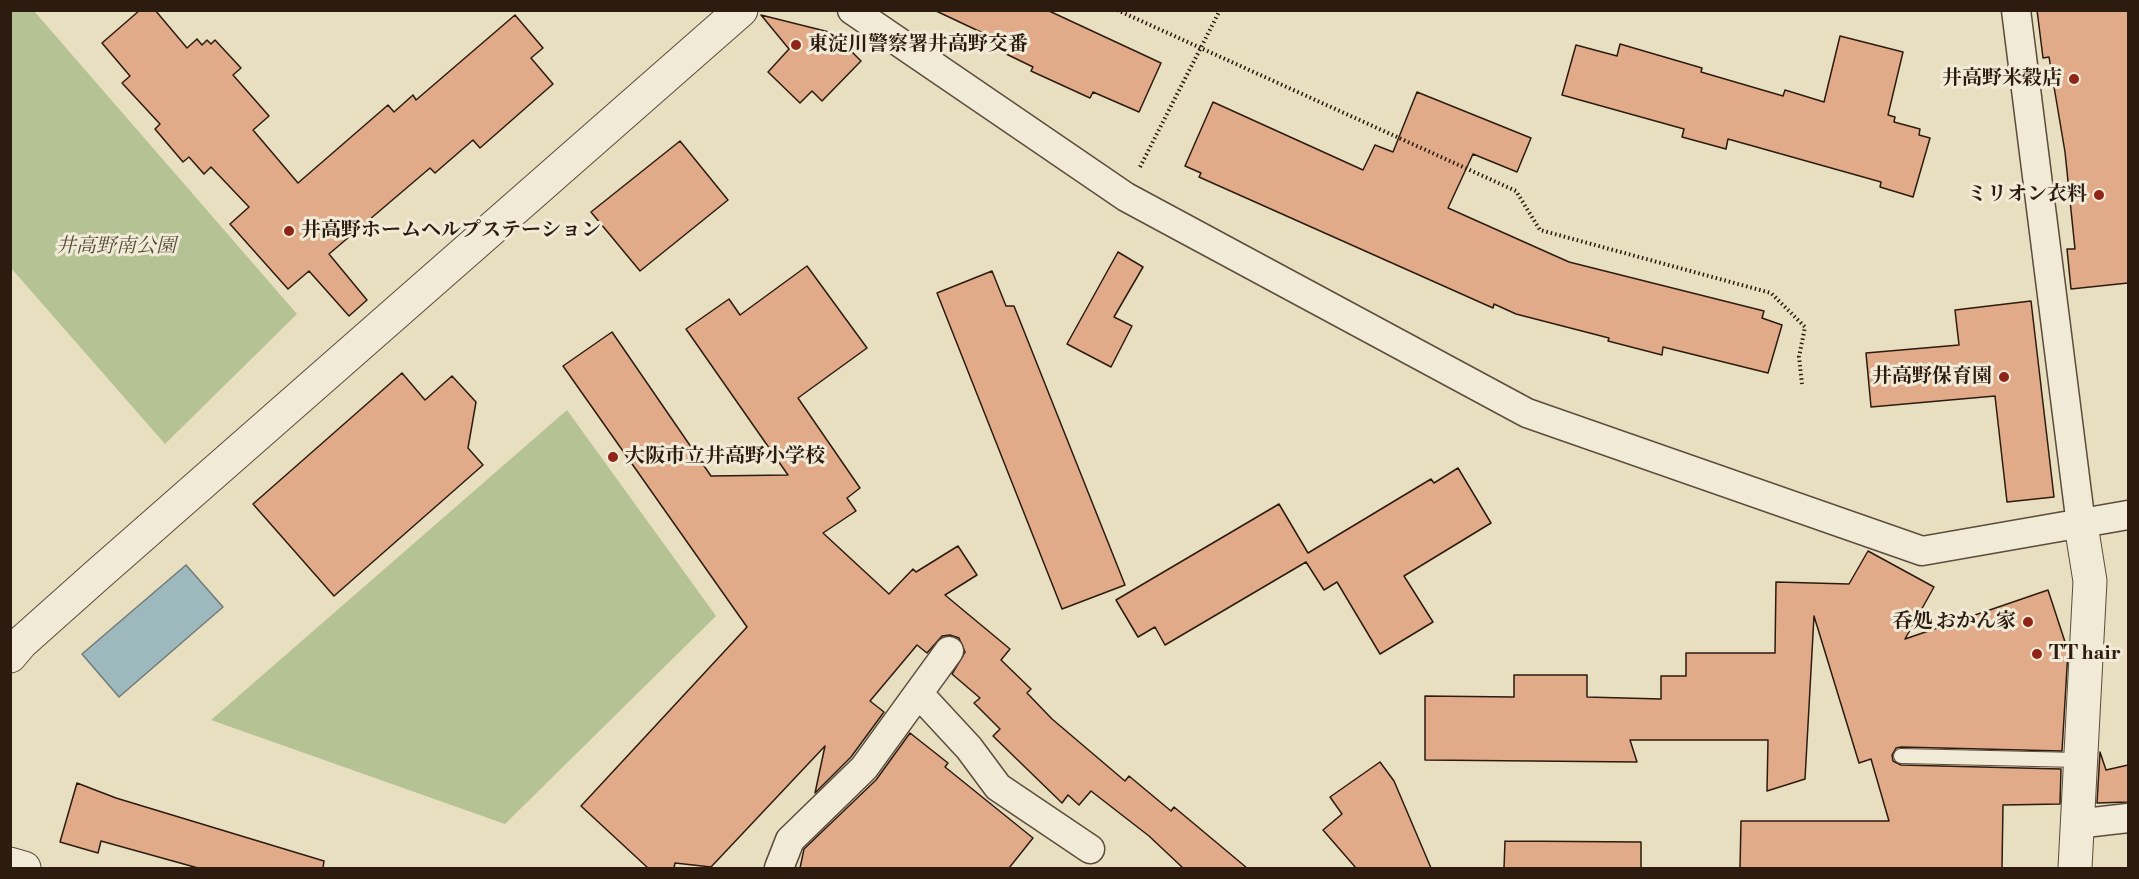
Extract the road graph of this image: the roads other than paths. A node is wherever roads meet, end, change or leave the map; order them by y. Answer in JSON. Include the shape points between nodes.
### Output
{"nodes":[{"id":1,"x":741,"y":10,"type":"edge"},
{"id":2,"x":852,"y":10,"type":"edge"},
{"id":3,"x":2016,"y":10,"type":"edge"},
{"id":4,"x":2128,"y":515,"type":"edge"},
{"id":5,"x":2081,"y":525,"type":"junction"},
{"id":6,"x":949,"y":651,"type":"dead end"},
{"id":7,"x":10,"y":656,"type":"edge"},
{"id":8,"x":919,"y":694,"type":"junction"},
{"id":9,"x":1901,"y":756,"type":"dead end"},
{"id":10,"x":2079,"y":760,"type":"junction"},
{"id":11,"x":2128,"y":818,"type":"edge"},
{"id":12,"x":2076,"y":824,"type":"junction"},
{"id":13,"x":1089,"y":849,"type":"dead end"},
{"id":14,"x":10,"y":864,"type":"edge"},
{"id":15,"x":24,"y":868,"type":"edge"},
{"id":16,"x":779,"y":868,"type":"edge"},
{"id":17,"x":2075,"y":868,"type":"edge"}],
"edges":[{"from":1,"to":7,"type":"street"},
{"from":2,"to":5,"type":"street","via":[[1126,197],[1527,413],[1922,551]]},
{"from":3,"to":5,"type":"street"},
{"from":4,"to":5,"type":"street"},
{"from":5,"to":10,"type":"street","via":[[2090,581]]},
{"from":6,"to":8,"type":"street"},
{"from":8,"to":13,"type":"street","via":[[969,748],[998,787]]},
{"from":8,"to":16,"type":"street","via":[[864,768],[790,840]]},
{"from":9,"to":10,"type":"lane"},
{"from":10,"to":12,"type":"street"},
{"from":11,"to":12,"type":"street"},
{"from":12,"to":17,"type":"street"},
{"from":14,"to":15,"type":"street"}]}
